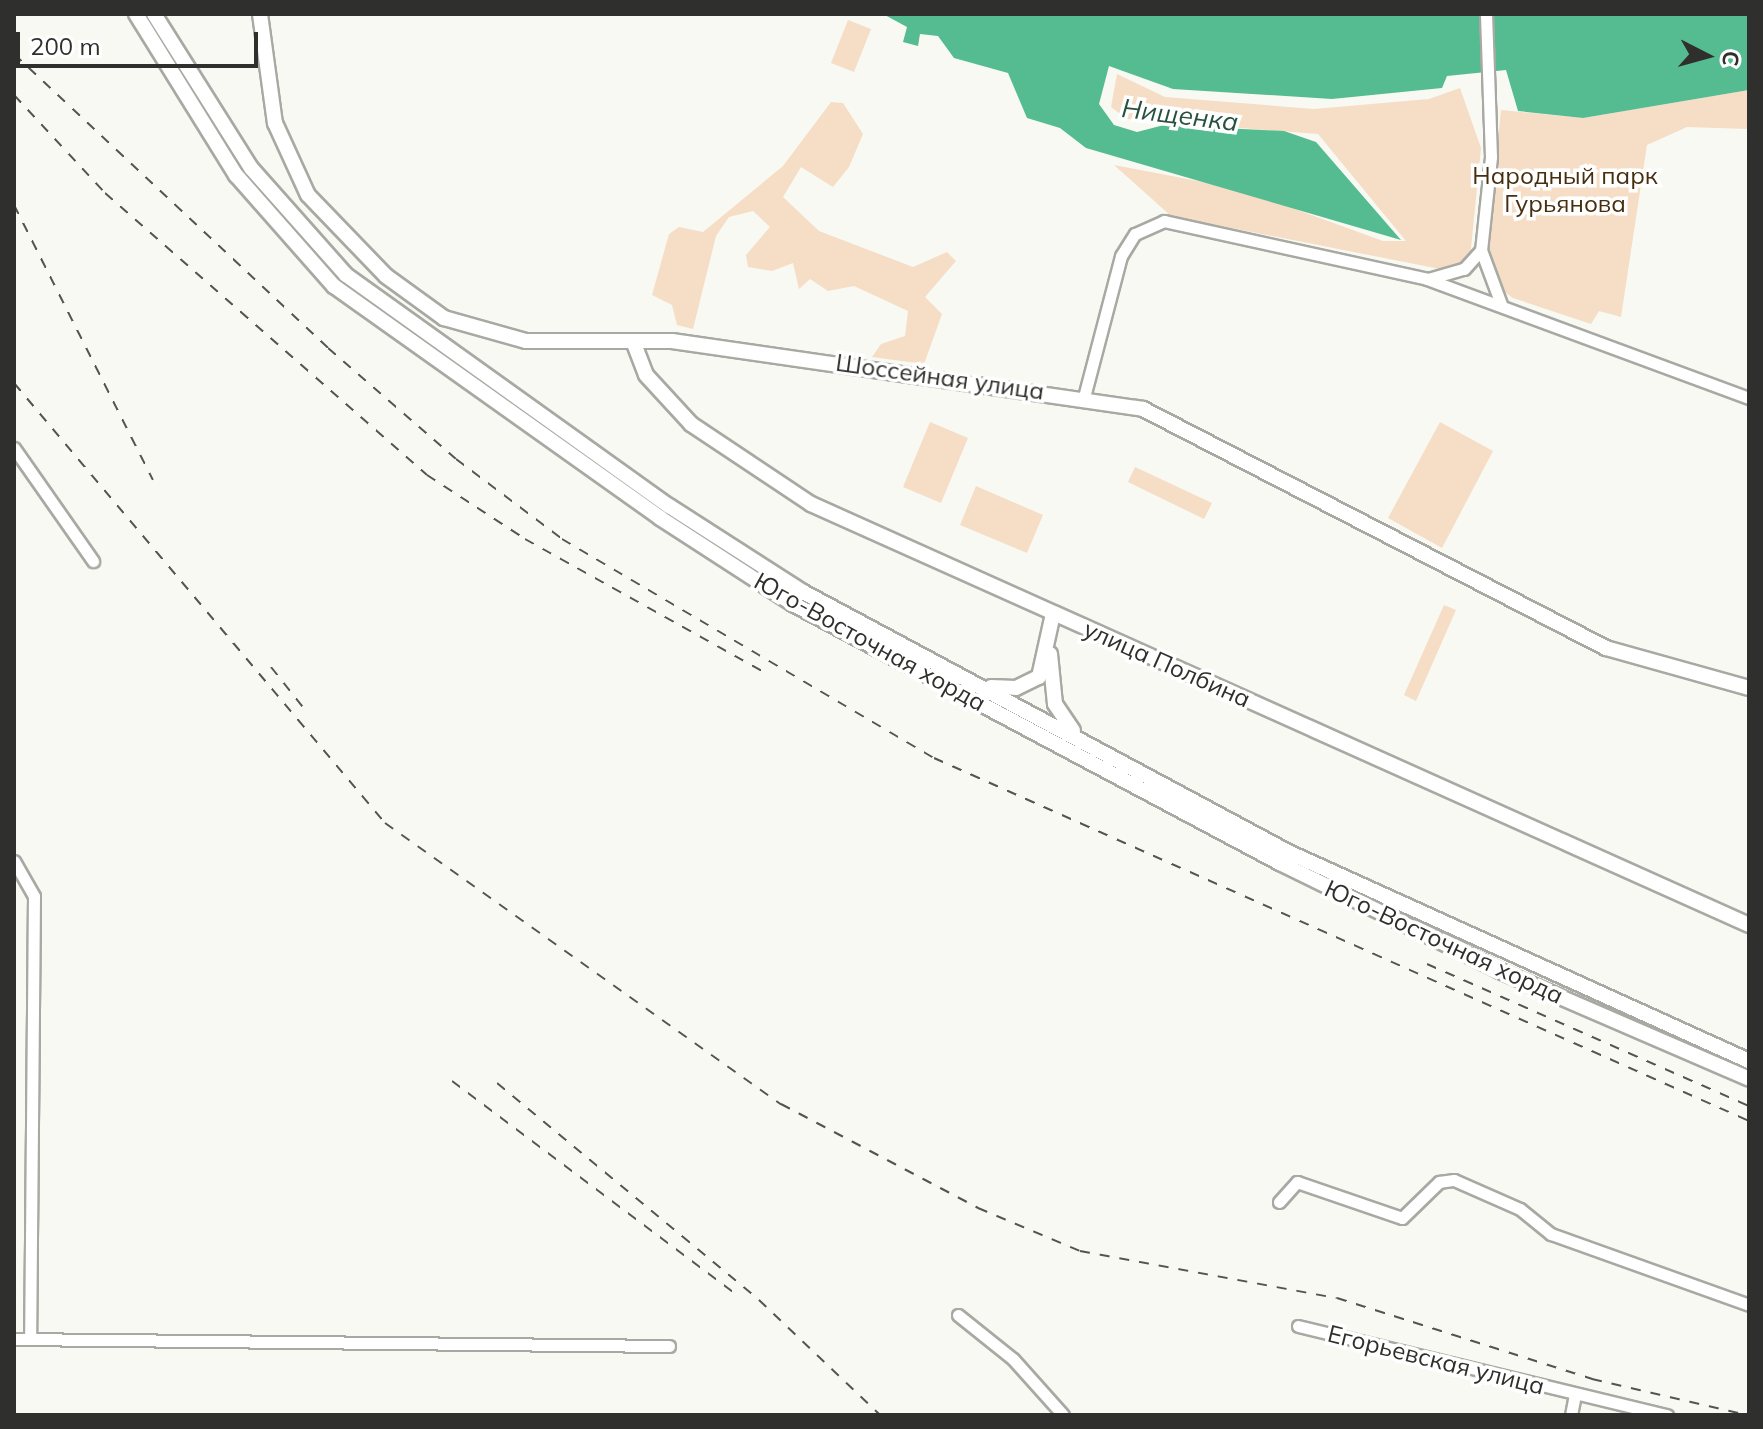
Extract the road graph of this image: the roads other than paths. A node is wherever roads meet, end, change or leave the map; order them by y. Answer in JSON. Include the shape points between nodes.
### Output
{"nodes":[{"id":1,"x":136,"y":14,"type":"edge"},
{"id":2,"x":154,"y":14,"type":"edge"},
{"id":3,"x":260,"y":14,"type":"edge"},
{"id":4,"x":1486,"y":14,"type":"edge"},
{"id":5,"x":1481,"y":250,"type":"junction"},
{"id":6,"x":1427,"y":279,"type":"junction"},
{"id":7,"x":1501,"y":304,"type":"junction"},
{"id":8,"x":633,"y":341,"type":"junction"},
{"id":9,"x":1084,"y":397,"type":"junction"},
{"id":10,"x":1749,"y":398,"type":"edge"},
{"id":11,"x":14,"y":448,"type":"edge"},
{"id":12,"x":93,"y":561,"type":"dead end"},
{"id":13,"x":1053,"y":614,"type":"junction"},
{"id":14,"x":1049,"y":634,"type":"junction"},
{"id":15,"x":979,"y":685,"type":"junction"},
{"id":16,"x":1749,"y":688,"type":"edge"},
{"id":17,"x":1085,"y":742,"type":"junction"},
{"id":18,"x":14,"y":861,"type":"edge"},
{"id":19,"x":1749,"y":925,"type":"edge"},
{"id":20,"x":1749,"y":1061,"type":"edge"},
{"id":21,"x":1749,"y":1079,"type":"edge"},
{"id":22,"x":1279,"y":1202,"type":"dead end"},
{"id":23,"x":1749,"y":1305,"type":"edge"},
{"id":24,"x":958,"y":1315,"type":"dead end"},
{"id":25,"x":1298,"y":1326,"type":"dead end"},
{"id":26,"x":14,"y":1339,"type":"edge"},
{"id":27,"x":30,"y":1339,"type":"junction"},
{"id":28,"x":669,"y":1346,"type":"dead end"},
{"id":29,"x":1575,"y":1395,"type":"junction"},
{"id":30,"x":1063,"y":1415,"type":"edge"},
{"id":31,"x":1571,"y":1415,"type":"edge"},
{"id":32,"x":1667,"y":1415,"type":"edge"}],
"edges":[{"from":1,"to":21,"type":"main road","name":"Юго-Восточная хорда","via":[[236,175],[334,286],[660,518],[793,604],[1280,863],[1500,971]]},
{"from":2,"to":15,"type":"main road","name":"Юго-Восточная хорда","via":[[251,168],[346,275],[682,515],[803,592]]},
{"from":3,"to":8,"type":"main road","name":"Шоссейная улица","via":[[272,111],[288,160],[308,195],[386,276],[444,318],[493,335]]},
{"from":4,"to":5,"type":"street","via":[[1491,157]]},
{"from":5,"to":6,"type":"street","via":[[1464,269]]},
{"from":5,"to":7,"type":"street"},
{"from":6,"to":7,"type":"street"},
{"from":6,"to":9,"type":"street","via":[[1158,221],[1135,234],[1121,256]]},
{"from":7,"to":10,"type":"street"},
{"from":8,"to":9,"type":"main road","name":"Шоссейная улица"},
{"from":8,"to":13,"type":"main road","name":"улица Полбина","via":[[666,402],[775,483]]},
{"from":9,"to":16,"type":"main road","name":"Шоссейная улица","via":[[1162,415],[1606,648]]},
{"from":11,"to":12,"type":"street"},
{"from":13,"to":14,"type":"main road"},
{"from":13,"to":19,"type":"main road","name":"улица Полбина"},
{"from":14,"to":15,"type":"main road","via":[[1034,681],[1016,688]]},
{"from":14,"to":17,"type":"main road","via":[[1055,704]]},
{"from":15,"to":17,"type":"main road","name":"Юго-Восточная хорда"},
{"from":17,"to":20,"type":"main road","name":"Юго-Восточная хорда","via":[[1316,865]]},
{"from":18,"to":27,"type":"street","via":[[34,896]]},
{"from":22,"to":23,"type":"street","via":[[1297,1182],[1402,1218],[1439,1182],[1454,1180],[1520,1209],[1551,1234]]},
{"from":24,"to":30,"type":"street","via":[[1013,1359]]},
{"from":25,"to":29,"type":"street","name":"Егорьевская улица"},
{"from":26,"to":27,"type":"street"},
{"from":27,"to":28,"type":"street"},
{"from":29,"to":31,"type":"street"},
{"from":29,"to":32,"type":"street","name":"Егорьевская улица"}]}
